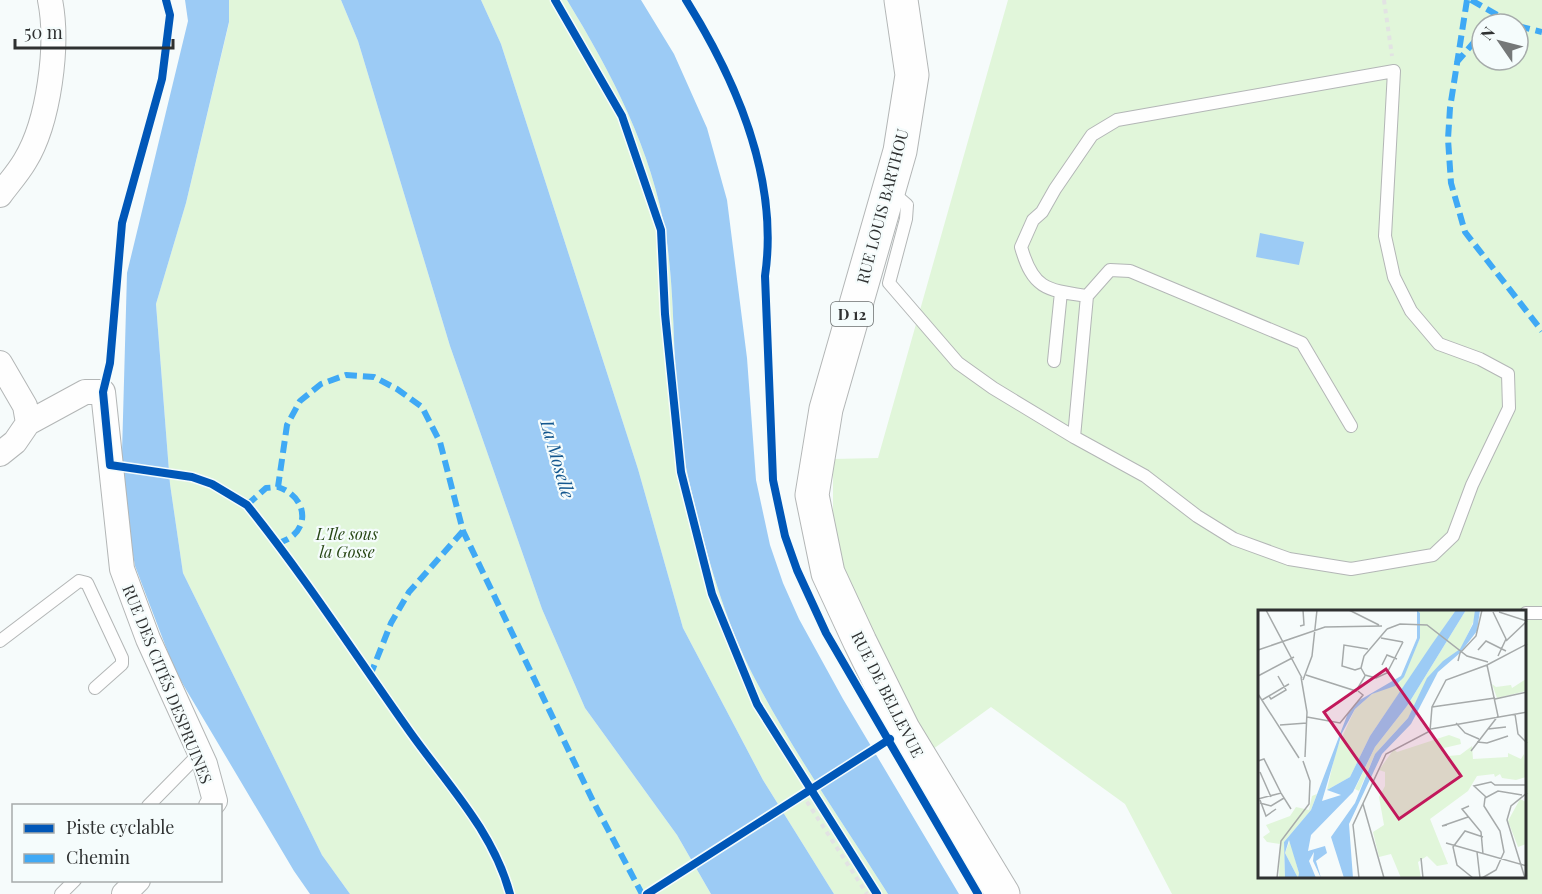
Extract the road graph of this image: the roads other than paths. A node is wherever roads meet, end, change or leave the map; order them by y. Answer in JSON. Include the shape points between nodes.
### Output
{"nodes":[{"id":1,"x":50,"y":0,"type":"edge"},
{"id":2,"x":901,"y":0,"type":"edge"},
{"id":3,"x":890,"y":189,"type":"junction"},
{"id":4,"x":0,"y":195,"type":"edge"},
{"id":5,"x":1061,"y":292,"type":"junction"},
{"id":6,"x":1086,"y":296,"type":"junction"},
{"id":7,"x":1054,"y":361,"type":"dead end"},
{"id":8,"x":0,"y":363,"type":"edge"},
{"id":9,"x":28,"y":423,"type":"junction"},
{"id":10,"x":1351,"y":426,"type":"dead end"},
{"id":11,"x":1074,"y":437,"type":"junction"},
{"id":12,"x":0,"y":454,"type":"edge"},
{"id":13,"x":814,"y":480,"type":"joint"},
{"id":14,"x":0,"y":641,"type":"edge"},
{"id":15,"x":95,"y":688,"type":"dead end"},
{"id":16,"x":200,"y":753,"type":"junction"},
{"id":17,"x":150,"y":804,"type":"edge"},
{"id":18,"x":213,"y":804,"type":"edge"},
{"id":19,"x":73,"y":882,"type":"edge"},
{"id":20,"x":136,"y":882,"type":"edge"},
{"id":21,"x":62,"y":894,"type":"edge"},
{"id":22,"x":124,"y":894,"type":"edge"},
{"id":23,"x":1003,"y":894,"type":"edge"}],
"edges":[{"from":1,"to":4,"type":"street","via":[[54,19],[49,95],[26,160]]},
{"from":2,"to":3,"type":"main road","name":"RUE LOUIS BARTHOU","number":"D 12","via":[[912,75]]},
{"from":3,"to":11,"type":"lane","via":[[907,206],[889,283],[958,363]]},
{"from":3,"to":13,"type":"main road","name":"RUE LOUIS BARTHOU","number":"D 12","via":[[826,409]]},
{"from":5,"to":6,"type":"lane"},
{"from":5,"to":7,"type":"lane"},
{"from":5,"to":11,"type":"lane","via":[[1050,290],[1028,272],[1021,247],[1033,220],[1092,135],[1117,120],[1394,71],[1385,236],[1394,277],[1411,311],[1439,344],[1508,374],[1510,388],[1509,408],[1472,485],[1453,536],[1433,555],[1351,568],[1289,559],[1234,539],[1145,476]]},
{"from":6,"to":10,"type":"lane","via":[[1110,270],[1130,271],[1302,343]]},
{"from":6,"to":11,"type":"lane"},
{"from":8,"to":9,"type":"street","via":[[25,406]]},
{"from":9,"to":12,"type":"street","via":[[15,442]]},
{"from":9,"to":16,"type":"street","name":"RUE DES CITÉS DESPRUINES","via":[[85,392],[103,392],[122,569],[152,649]]},
{"from":13,"to":23,"type":"main road","name":"RUE DE BELLEVUE","number":"D 12","via":[[812,495],[828,573],[903,729]]},
{"from":14,"to":15,"type":"lane","via":[[80,580],[87,583],[123,658],[122,664]]},
{"from":16,"to":17,"type":"lane"},
{"from":16,"to":18,"type":"street","name":"RUE DES CITÉS DESPRUINES","via":[[215,801]]},
{"from":19,"to":21,"type":"lane"},
{"from":20,"to":22,"type":"street"}]}
